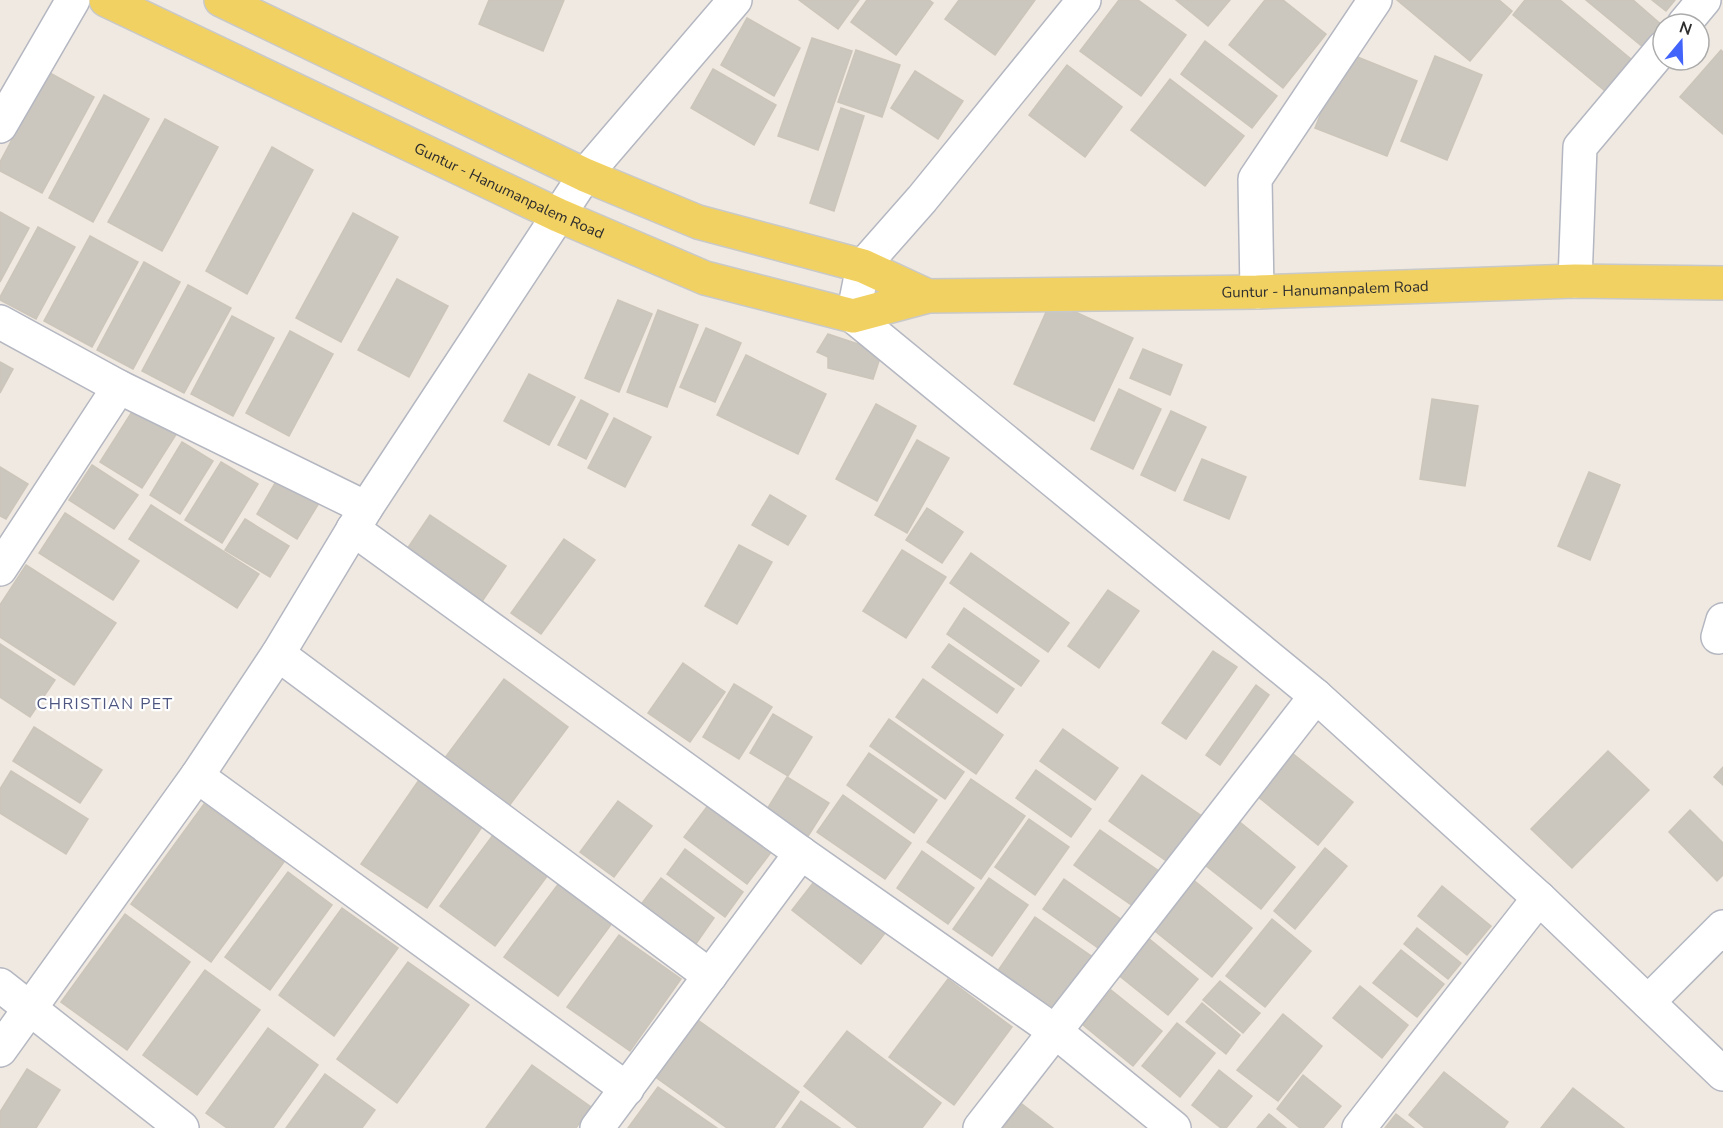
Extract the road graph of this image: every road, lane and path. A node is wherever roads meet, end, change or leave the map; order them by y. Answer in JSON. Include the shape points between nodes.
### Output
{"nodes":[{"id":1,"x":73,"y":0,"type":"edge"},
{"id":2,"x":106,"y":0,"type":"edge"},
{"id":3,"x":221,"y":0,"type":"edge"},
{"id":4,"x":735,"y":0,"type":"edge"},
{"id":5,"x":1084,"y":0,"type":"edge"},
{"id":6,"x":1375,"y":0,"type":"edge"},
{"id":7,"x":1704,"y":0,"type":"edge"},
{"id":8,"x":1694,"y":12,"type":"edge"},
{"id":9,"x":1651,"y":62,"type":"edge"},
{"id":10,"x":0,"y":126,"type":"edge"},
{"id":11,"x":585,"y":175,"type":"junction"},
{"id":12,"x":558,"y":215,"type":"junction"},
{"id":13,"x":863,"y":267,"type":"junction"},
{"id":14,"x":1575,"y":281,"type":"junction"},
{"id":15,"x":1723,"y":283,"type":"edge"},
{"id":16,"x":1257,"y":292,"type":"junction"},
{"id":17,"x":928,"y":296,"type":"junction"},
{"id":18,"x":853,"y":316,"type":"junction"},
{"id":19,"x":0,"y":322,"type":"edge"},
{"id":20,"x":119,"y":387,"type":"junction"},
{"id":21,"x":359,"y":519,"type":"junction"},
{"id":22,"x":0,"y":569,"type":"edge"},
{"id":23,"x":278,"y":654,"type":"junction"},
{"id":24,"x":1316,"y":696,"type":"junction"},
{"id":25,"x":197,"y":776,"type":"junction"},
{"id":26,"x":801,"y":853,"type":"junction"},
{"id":27,"x":1539,"y":898,"type":"junction"},
{"id":28,"x":1723,"y":927,"type":"edge"},
{"id":29,"x":710,"y":976,"type":"junction"},
{"id":30,"x":0,"y":985,"type":"edge"},
{"id":31,"x":1648,"y":1002,"type":"junction"},
{"id":32,"x":30,"y":1007,"type":"junction"},
{"id":33,"x":1056,"y":1032,"type":"junction"},
{"id":34,"x":0,"y":1050,"type":"edge"},
{"id":35,"x":1723,"y":1074,"type":"edge"},
{"id":36,"x":627,"y":1089,"type":"junction"},
{"id":37,"x":182,"y":1128,"type":"edge"},
{"id":38,"x":597,"y":1128,"type":"edge"},
{"id":39,"x":981,"y":1128,"type":"edge"},
{"id":40,"x":1174,"y":1128,"type":"edge"},
{"id":41,"x":1359,"y":1128,"type":"edge"}],
"edges":[{"from":1,"to":10,"type":"street"},
{"from":2,"to":12,"type":"main road","name":"Guntur - Hanumanpalem Road"},
{"from":3,"to":11,"type":"main road","name":"Guntur - Hanumanpalem Road"},
{"from":4,"to":11,"type":"street"},
{"from":5,"to":13,"type":"street"},
{"from":6,"to":16,"type":"street","via":[[1255,179]]},
{"from":7,"to":8,"type":"street"},
{"from":9,"to":14,"type":"street","via":[[1580,147]]},
{"from":11,"to":12,"type":"street"},
{"from":11,"to":13,"type":"main road","name":"Guntur - Hanumanpalem Road","via":[[698,222]]},
{"from":12,"to":18,"type":"main road","name":"Guntur - Hanumanpalem Road","via":[[705,278]]},
{"from":12,"to":21,"type":"street"},
{"from":13,"to":17,"type":"main road","name":"Guntur - Hanumanpalem Road"},
{"from":13,"to":18,"type":"street"},
{"from":14,"to":15,"type":"main road","name":"Guntur - Hanumanpalem Road"},
{"from":14,"to":16,"type":"main road","name":"Guntur - Hanumanpalem Road"},
{"from":16,"to":17,"type":"main road","name":"Guntur - Hanumanpalem Road"},
{"from":17,"to":18,"type":"main road","name":"Guntur - Hanumanpalem Road"},
{"from":18,"to":24,"type":"street"},
{"from":19,"to":20,"type":"street"},
{"from":20,"to":21,"type":"street"},
{"from":20,"to":22,"type":"street"},
{"from":21,"to":23,"type":"street"},
{"from":21,"to":26,"type":"street"},
{"from":23,"to":25,"type":"street"},
{"from":23,"to":29,"type":"street"},
{"from":24,"to":27,"type":"street"},
{"from":24,"to":33,"type":"street"},
{"from":25,"to":32,"type":"street"},
{"from":25,"to":36,"type":"street"},
{"from":26,"to":29,"type":"street"},
{"from":26,"to":33,"type":"street"},
{"from":27,"to":31,"type":"street"},
{"from":27,"to":41,"type":"street"},
{"from":28,"to":31,"type":"street"},
{"from":29,"to":36,"type":"street"},
{"from":30,"to":32,"type":"street"},
{"from":31,"to":35,"type":"street"},
{"from":32,"to":34,"type":"street"},
{"from":32,"to":37,"type":"street"},
{"from":33,"to":39,"type":"street"},
{"from":33,"to":40,"type":"street"},
{"from":36,"to":38,"type":"street"}]}
